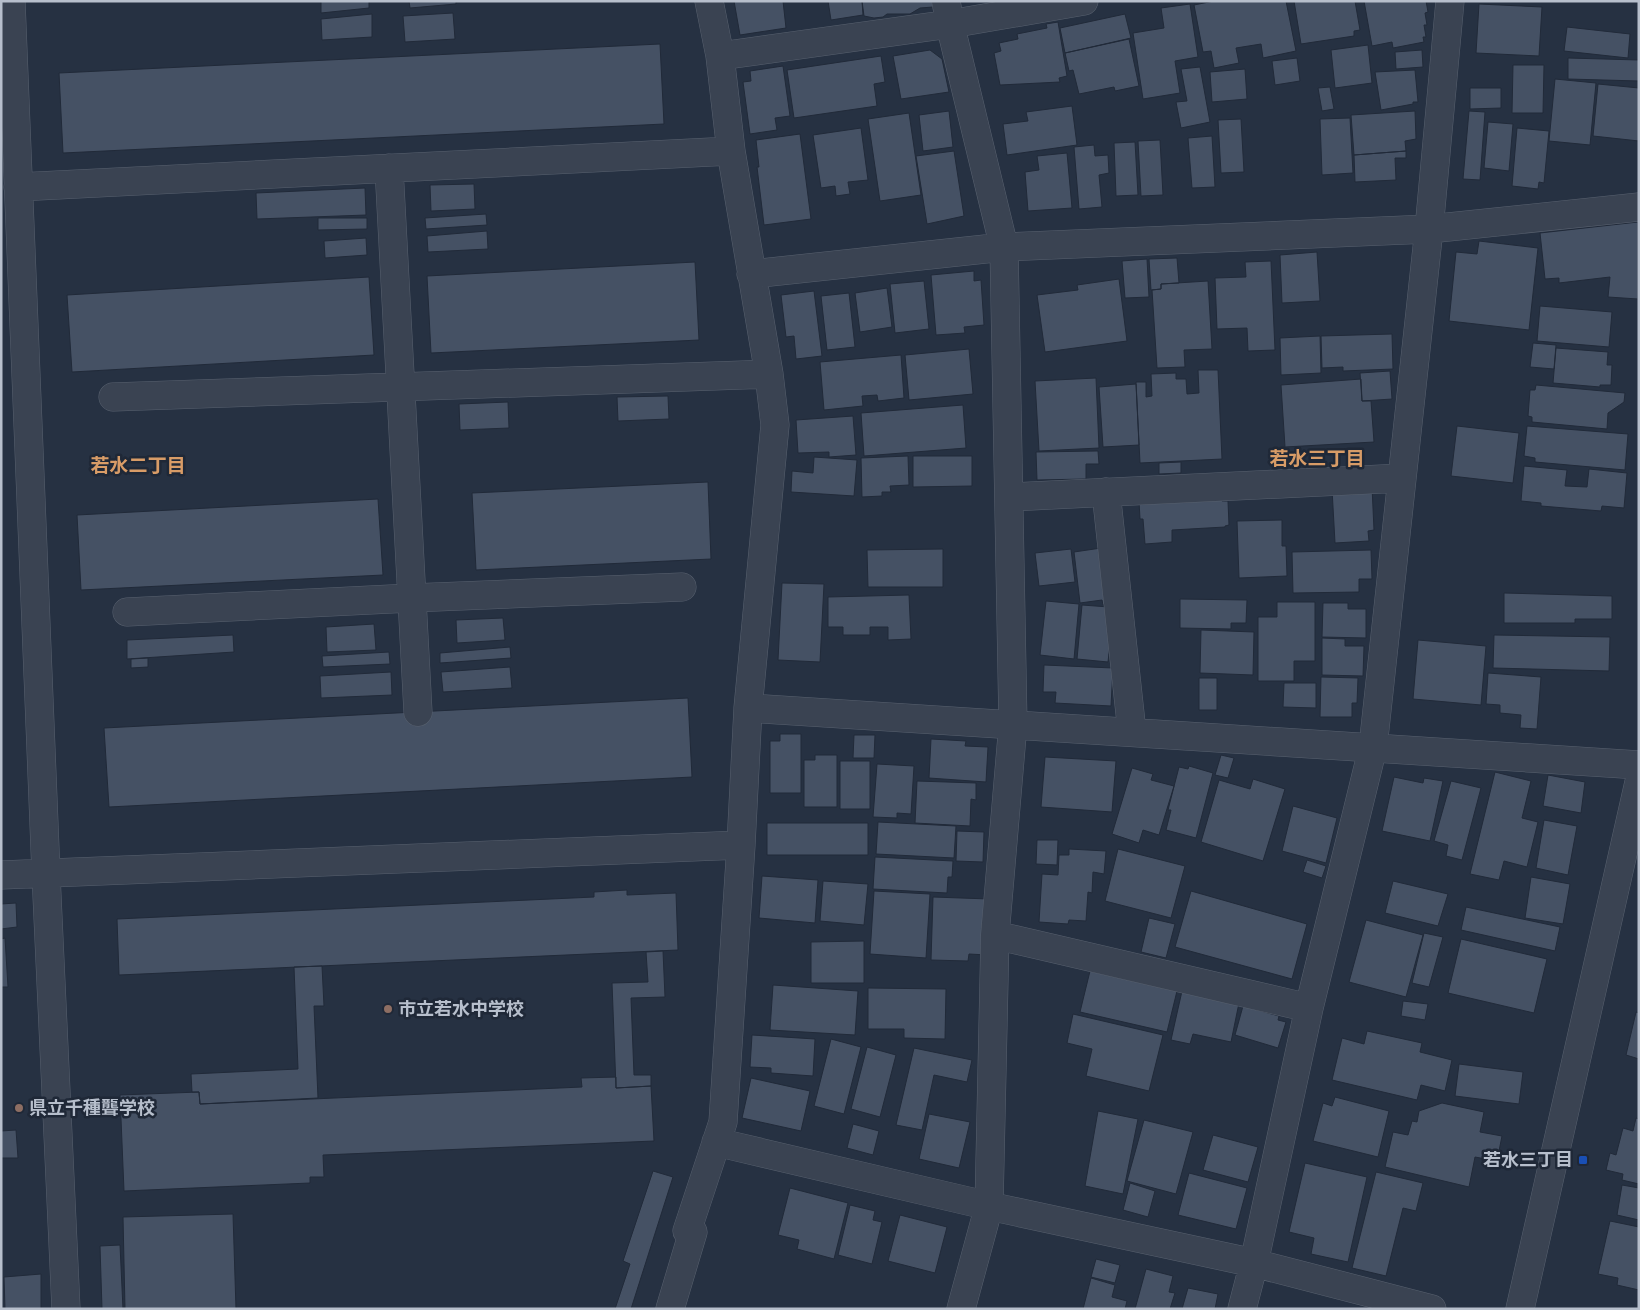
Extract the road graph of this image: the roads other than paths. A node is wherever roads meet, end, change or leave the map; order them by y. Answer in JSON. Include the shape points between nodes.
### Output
{"nodes":[{"id":1,"x":11,"y":1,"type":"edge"},
{"id":2,"x":709,"y":1,"type":"edge"},
{"id":3,"x":1084,"y":1,"type":"edge"},
{"id":4,"x":1450,"y":1,"type":"edge"},
{"id":5,"x":948,"y":12,"type":"edge"},
{"id":6,"x":720,"y":56,"type":"junction"},
{"id":7,"x":731,"y":151,"type":"junction"},
{"id":8,"x":389,"y":168,"type":"junction"},
{"id":9,"x":18,"y":187,"type":"junction"},
{"id":10,"x":1639,"y":207,"type":"edge"},
{"id":11,"x":10,"y":219,"type":"edge"},
{"id":12,"x":1430,"y":229,"type":"junction"},
{"id":13,"x":1004,"y":247,"type":"junction"},
{"id":14,"x":751,"y":274,"type":"junction"},
{"id":15,"x":769,"y":374,"type":"junction"},
{"id":16,"x":400,"y":386,"type":"junction"},
{"id":17,"x":113,"y":397,"type":"dead end"},
{"id":18,"x":1402,"y":478,"type":"junction"},
{"id":19,"x":1106,"y":492,"type":"junction"},
{"id":20,"x":1010,"y":497,"type":"junction"},
{"id":21,"x":682,"y":587,"type":"dead end"},
{"id":22,"x":412,"y":598,"type":"junction"},
{"id":23,"x":127,"y":612,"type":"dead end"},
{"id":24,"x":748,"y":708,"type":"junction"},
{"id":25,"x":418,"y":712,"type":"dead end"},
{"id":26,"x":1013,"y":724,"type":"junction"},
{"id":27,"x":1132,"y":732,"type":"junction"},
{"id":28,"x":1373,"y":747,"type":"junction"},
{"id":29,"x":1639,"y":765,"type":"edge"},
{"id":30,"x":1639,"y":782,"type":"edge"},
{"id":31,"x":741,"y":845,"type":"junction"},
{"id":32,"x":46,"y":874,"type":"junction"},
{"id":33,"x":1,"y":875,"type":"edge"},
{"id":34,"x":995,"y":935,"type":"junction"},
{"id":35,"x":1308,"y":1008,"type":"junction"},
{"id":36,"x":716,"y":1142,"type":"junction"},
{"id":37,"x":989,"y":1206,"type":"junction"},
{"id":38,"x":1254,"y":1263,"type":"junction"},
{"id":39,"x":671,"y":1308,"type":"edge"},
{"id":40,"x":66,"y":1309,"type":"edge"},
{"id":41,"x":961,"y":1309,"type":"edge"},
{"id":42,"x":1242,"y":1309,"type":"edge"},
{"id":43,"x":1432,"y":1309,"type":"edge"},
{"id":44,"x":1520,"y":1309,"type":"edge"}],
"edges":[{"from":1,"to":9,"type":"street"},
{"from":2,"to":6,"type":"street"},
{"from":3,"to":5,"type":"street"},
{"from":4,"to":12,"type":"street"},
{"from":5,"to":6,"type":"street"},
{"from":5,"to":13,"type":"street"},
{"from":6,"to":7,"type":"street"},
{"from":7,"to":8,"type":"street"},
{"from":7,"to":14,"type":"street"},
{"from":8,"to":9,"type":"street"},
{"from":8,"to":16,"type":"street"},
{"from":9,"to":11,"type":"street"},
{"from":10,"to":12,"type":"street"},
{"from":11,"to":32,"type":"street"},
{"from":12,"to":13,"type":"street"},
{"from":12,"to":18,"type":"street"},
{"from":13,"to":14,"type":"street"},
{"from":13,"to":20,"type":"street"},
{"from":14,"to":15,"type":"street"},
{"from":15,"to":16,"type":"street"},
{"from":15,"to":24,"type":"street","via":[[775,425]]},
{"from":16,"to":17,"type":"street"},
{"from":16,"to":22,"type":"street"},
{"from":18,"to":19,"type":"street"},
{"from":18,"to":28,"type":"street"},
{"from":19,"to":20,"type":"street"},
{"from":19,"to":27,"type":"street"},
{"from":20,"to":26,"type":"street"},
{"from":21,"to":22,"type":"street"},
{"from":22,"to":23,"type":"street"},
{"from":22,"to":25,"type":"street"},
{"from":24,"to":26,"type":"street"},
{"from":24,"to":31,"type":"street"},
{"from":26,"to":27,"type":"street"},
{"from":26,"to":34,"type":"street"},
{"from":27,"to":28,"type":"street"},
{"from":28,"to":29,"type":"street"},
{"from":28,"to":35,"type":"street"},
{"from":30,"to":44,"type":"street"},
{"from":31,"to":32,"type":"street"},
{"from":31,"to":36,"type":"street","via":[[723,1122]]},
{"from":32,"to":33,"type":"street"},
{"from":32,"to":40,"type":"street"},
{"from":34,"to":35,"type":"street"},
{"from":34,"to":37,"type":"street"},
{"from":35,"to":38,"type":"street"},
{"from":36,"to":37,"type":"street"},
{"from":36,"to":39,"type":"street","via":[[687,1231],[693,1232]]},
{"from":37,"to":38,"type":"street"},
{"from":37,"to":41,"type":"street"},
{"from":38,"to":42,"type":"street"},
{"from":38,"to":43,"type":"street"}]}
